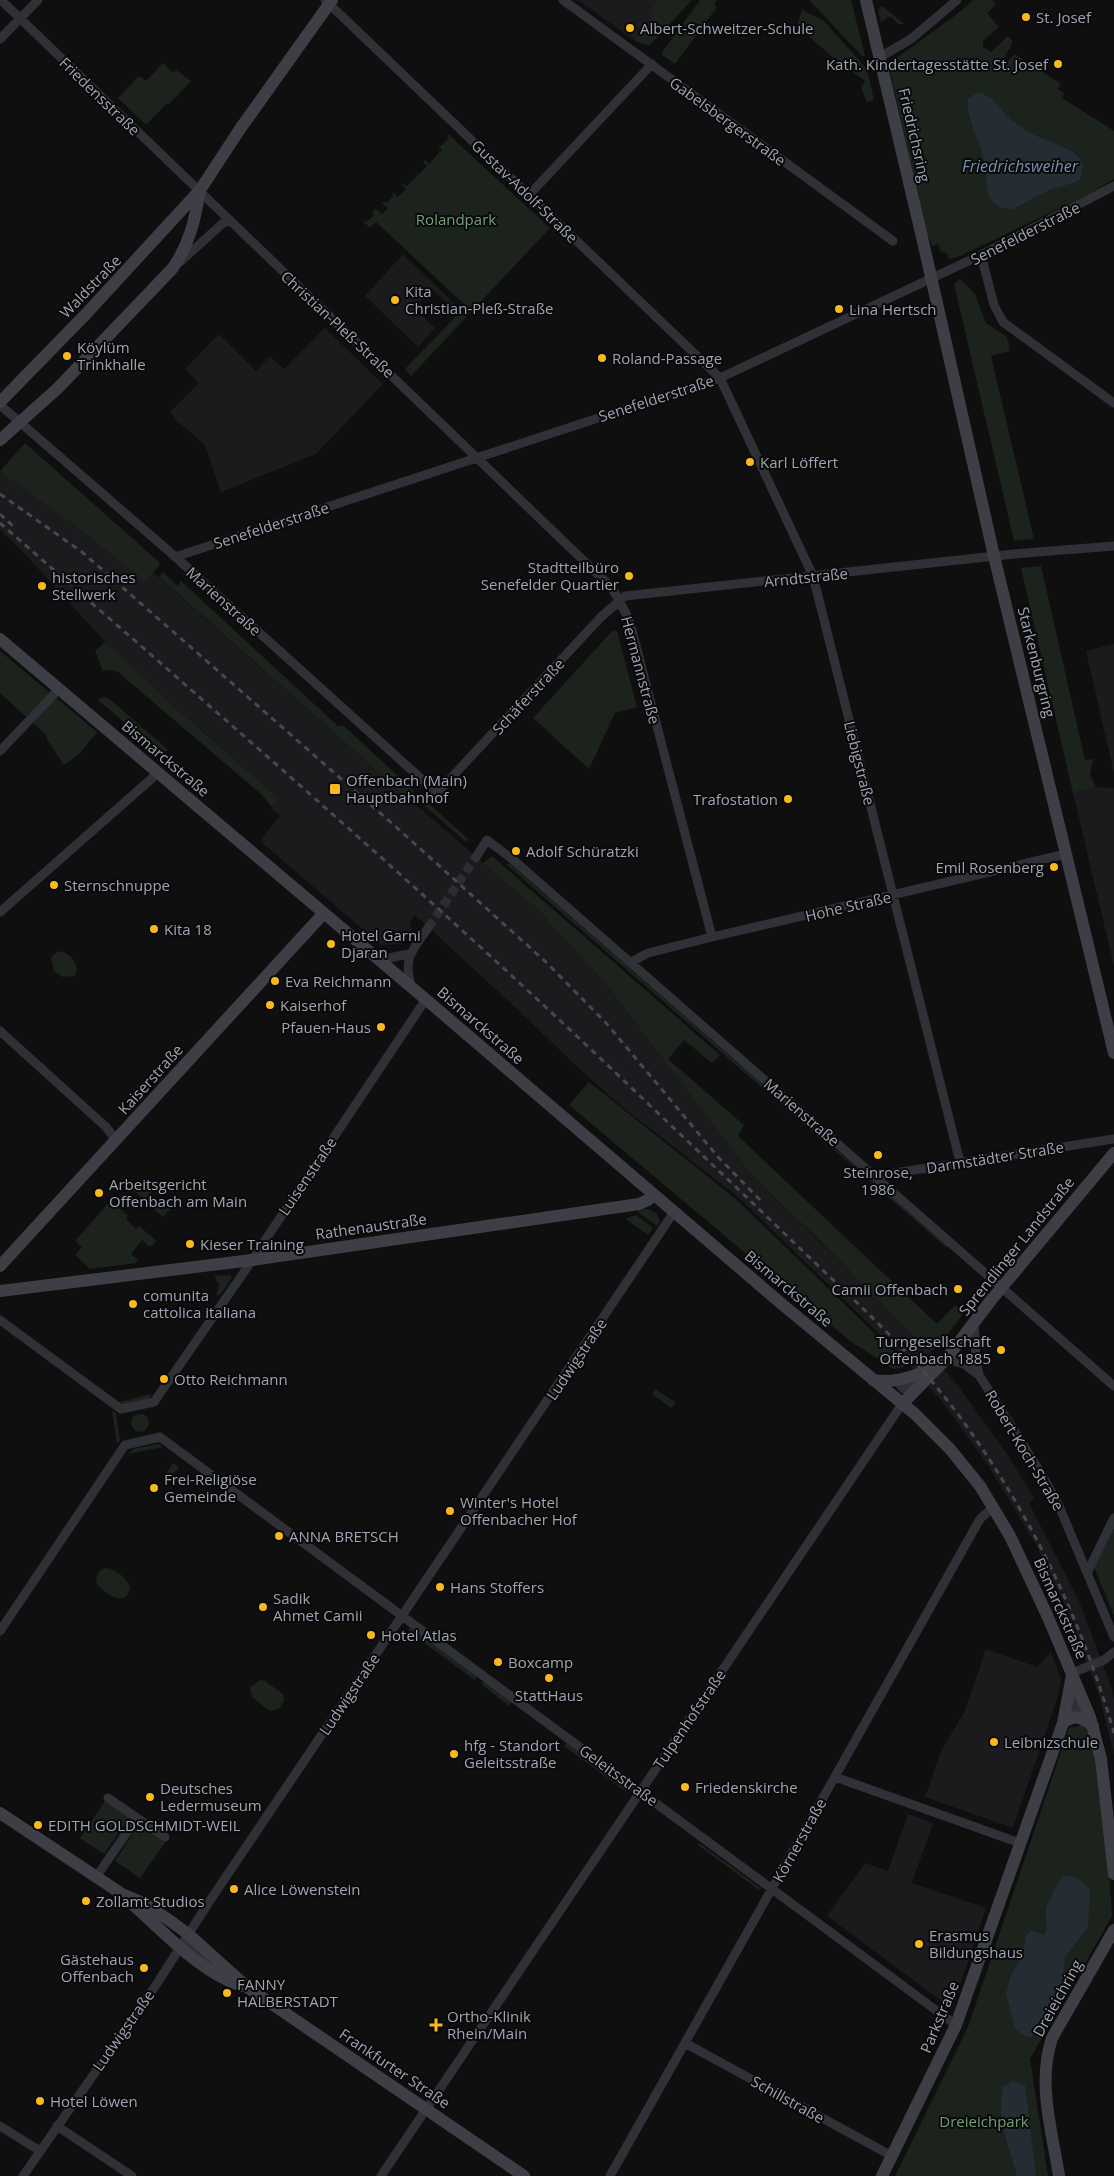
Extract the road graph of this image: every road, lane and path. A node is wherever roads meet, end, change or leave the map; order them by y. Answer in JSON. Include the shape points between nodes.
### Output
{"nodes":[{"id":1,"x":1,"y":0,"type":"edge"},
{"id":2,"x":38,"y":0,"type":"edge"},
{"id":3,"x":563,"y":0,"type":"edge"},
{"id":4,"x":866,"y":0,"type":"edge"},
{"id":5,"x":957,"y":0,"type":"edge"},
{"id":6,"x":329,"y":1,"type":"edge"},
{"id":7,"x":20,"y":19,"type":"junction"},
{"id":8,"x":0,"y":39,"type":"edge"},
{"id":9,"x":880,"y":57,"type":"junction"},
{"id":10,"x":652,"y":64,"type":"junction"},
{"id":11,"x":1114,"y":186,"type":"edge"},
{"id":12,"x":200,"y":190,"type":"junction"},
{"id":13,"x":528,"y":195,"type":"junction"},
{"id":14,"x":230,"y":220,"type":"junction"},
{"id":15,"x":893,"y":241,"type":"dead end"},
{"id":16,"x":981,"y":255,"type":"junction"},
{"id":17,"x":172,"y":269,"type":"junction"},
{"id":18,"x":930,"y":278,"type":"junction"},
{"id":19,"x":720,"y":378,"type":"junction"},
{"id":20,"x":1114,"y":403,"type":"edge"},
{"id":21,"x":3,"y":407,"type":"edge"},
{"id":22,"x":18,"y":422,"type":"junction"},
{"id":23,"x":0,"y":440,"type":"edge"},
{"id":24,"x":477,"y":457,"type":"junction"},
{"id":25,"x":1114,"y":546,"type":"edge"},
{"id":26,"x":994,"y":556,"type":"junction"},
{"id":27,"x":175,"y":557,"type":"junction"},
{"id":28,"x":813,"y":576,"type":"junction"},
{"id":29,"x":620,"y":600,"type":"junction"},
{"id":30,"x":0,"y":639,"type":"edge"},
{"id":31,"x":59,"y":689,"type":"junction"},
{"id":32,"x":0,"y":751,"type":"edge"},
{"id":33,"x":158,"y":773,"type":"junction"},
{"id":34,"x":437,"y":793,"type":"joint"},
{"id":35,"x":1066,"y":854,"type":"junction"},
{"id":36,"x":476,"y":857,"type":"tunnel mouth"},
{"id":37,"x":892,"y":896,"type":"junction"},
{"id":38,"x":0,"y":912,"type":"edge"},
{"id":39,"x":324,"y":913,"type":"junction"},
{"id":40,"x":428,"y":928,"type":"tunnel mouth"},
{"id":41,"x":712,"y":937,"type":"junction"},
{"id":42,"x":409,"y":954,"type":"junction"},
{"id":43,"x":379,"y":960,"type":"junction"},
{"id":44,"x":631,"y":962,"type":"junction"},
{"id":45,"x":411,"y":986,"type":"junction"},
{"id":46,"x":426,"y":999,"type":"junction"},
{"id":47,"x":0,"y":1031,"type":"edge"},
{"id":48,"x":1114,"y":1053,"type":"edge"},
{"id":49,"x":1114,"y":1139,"type":"edge"},
{"id":50,"x":116,"y":1140,"type":"junction"},
{"id":51,"x":1114,"y":1153,"type":"edge"},
{"id":52,"x":960,"y":1162,"type":"junction"},
{"id":53,"x":876,"y":1176,"type":"junction"},
{"id":54,"x":653,"y":1194,"type":"junction"},
{"id":55,"x":674,"y":1212,"type":"junction"},
{"id":56,"x":252,"y":1260,"type":"junction"},
{"id":57,"x":0,"y":1266,"type":"edge"},
{"id":58,"x":1002,"y":1287,"type":"junction"},
{"id":59,"x":0,"y":1291,"type":"edge"},
{"id":60,"x":0,"y":1320,"type":"edge"},
{"id":61,"x":974,"y":1322,"type":"junction"},
{"id":62,"x":942,"y":1363,"type":"junction"},
{"id":63,"x":979,"y":1375,"type":"junction"},
{"id":64,"x":873,"y":1380,"type":"junction"},
{"id":65,"x":1114,"y":1386,"type":"edge"},
{"id":66,"x":902,"y":1404,"type":"junction"},
{"id":67,"x":993,"y":1507,"type":"junction"},
{"id":68,"x":1114,"y":1518,"type":"edge"},
{"id":69,"x":1098,"y":1548,"type":"junction"},
{"id":70,"x":1079,"y":1550,"type":"junction"},
{"id":71,"x":1088,"y":1571,"type":"junction"},
{"id":72,"x":403,"y":1615,"type":"junction"},
{"id":73,"x":1111,"y":1622,"type":"edge"},
{"id":74,"x":0,"y":1631,"type":"edge"},
{"id":75,"x":1114,"y":1637,"type":"edge"},
{"id":76,"x":1114,"y":1652,"type":"edge"},
{"id":77,"x":1072,"y":1673,"type":"junction"},
{"id":78,"x":1063,"y":1723,"type":"junction"},
{"id":79,"x":1092,"y":1726,"type":"junction"},
{"id":80,"x":835,"y":1777,"type":"junction"},
{"id":81,"x":640,"y":1791,"type":"junction"},
{"id":82,"x":108,"y":1798,"type":"dead end"},
{"id":83,"x":0,"y":1813,"type":"edge"},
{"id":84,"x":137,"y":1818,"type":"junction"},
{"id":85,"x":165,"y":1836,"type":"dead end"},
{"id":86,"x":1020,"y":1843,"type":"junction"},
{"id":87,"x":1114,"y":1874,"type":"edge"},
{"id":88,"x":96,"y":1877,"type":"junction"},
{"id":89,"x":772,"y":1888,"type":"junction"},
{"id":90,"x":122,"y":1894,"type":"junction"},
{"id":91,"x":1114,"y":1930,"type":"edge"},
{"id":92,"x":188,"y":1934,"type":"junction"},
{"id":93,"x":180,"y":1947,"type":"junction"},
{"id":94,"x":247,"y":1987,"type":"junction"},
{"id":95,"x":956,"y":2025,"type":"junction"},
{"id":96,"x":685,"y":2043,"type":"junction"},
{"id":97,"x":426,"y":2109,"type":"junction"},
{"id":98,"x":0,"y":2126,"type":"edge"},
{"id":99,"x":57,"y":2126,"type":"junction"},
{"id":100,"x":40,"y":2151,"type":"junction"},
{"id":101,"x":892,"y":2156,"type":"junction"},
{"id":102,"x":23,"y":2176,"type":"edge"},
{"id":103,"x":132,"y":2176,"type":"edge"},
{"id":104,"x":382,"y":2176,"type":"edge"},
{"id":105,"x":524,"y":2176,"type":"edge"},
{"id":106,"x":610,"y":2176,"type":"edge"},
{"id":107,"x":882,"y":2176,"type":"edge"},
{"id":108,"x":1059,"y":2176,"type":"edge"}],
"edges":[{"from":1,"to":7,"type":"street","name":"Friedensstraße"},
{"from":2,"to":7,"type":"street"},
{"from":3,"to":10,"type":"street","name":"Gabelsbergerstraße"},
{"from":4,"to":9,"type":"main road","name":"Friedrichsring"},
{"from":5,"to":9,"type":"street","via":[[911,39]]},
{"from":6,"to":12,"type":"main road","name":"Waldstraße"},
{"from":6,"to":13,"type":"street","name":"Gustav-Adolf-Straße"},
{"from":7,"to":8,"type":"street"},
{"from":7,"to":12,"type":"street","name":"Friedensstraße"},
{"from":9,"to":18,"type":"main road","name":"Friedrichsring"},
{"from":10,"to":13,"type":"street"},
{"from":10,"to":15,"type":"street","name":"Gabelsbergerstraße"},
{"from":11,"to":16,"type":"street","name":"Senefelderstraße"},
{"from":12,"to":14,"type":"street","name":"Christian-Pleß-Straße"},
{"from":12,"to":17,"type":"main road","name":"Waldstraße","via":[[192,232],[182,256]]},
{"from":12,"to":21,"type":"main road","name":"Waldstraße"},
{"from":13,"to":19,"type":"street","name":"Gustav-Adolf-Straße"},
{"from":14,"to":17,"type":"street","name":"Waldstraße"},
{"from":14,"to":24,"type":"street","name":"Christian-Pleß-Straße"},
{"from":16,"to":18,"type":"street","name":"Senefelderstraße"},
{"from":16,"to":20,"type":"street","via":[[994,305],[1003,322]]},
{"from":17,"to":22,"type":"main road","name":"Waldstraße","via":[[65,382]]},
{"from":18,"to":19,"type":"street","name":"Senefelderstraße"},
{"from":18,"to":26,"type":"main road","name":"Starkenburgring"},
{"from":19,"to":24,"type":"street","name":"Senefelderstraße"},
{"from":19,"to":28,"type":"street","name":"Liebigstraße"},
{"from":21,"to":22,"type":"street","name":"Marienstraße"},
{"from":22,"to":23,"type":"main road","name":"Waldstraße"},
{"from":22,"to":27,"type":"street","name":"Marienstraße"},
{"from":24,"to":27,"type":"street","name":"Senefelderstraße"},
{"from":24,"to":29,"type":"street","name":"Hermannstraße","via":[[612,588]]},
{"from":25,"to":26,"type":"street","name":"Arndtstraße"},
{"from":26,"to":28,"type":"street","name":"Arndtstraße"},
{"from":26,"to":35,"type":"main road","name":"Starkenburgring"},
{"from":27,"to":34,"type":"street","name":"Marienstraße"},
{"from":28,"to":29,"type":"street","name":"Arndtstraße","via":[[634,594]]},
{"from":28,"to":37,"type":"street","name":"Liebigstraße"},
{"from":29,"to":34,"type":"street","name":"Schäferstraße"},
{"from":29,"to":41,"type":"street","name":"Hermannstraße","via":[[629,619]]},
{"from":30,"to":31,"type":"main road","name":"Bismarckstraße"},
{"from":31,"to":32,"type":"street"},
{"from":31,"to":33,"type":"main road","name":"Bismarckstraße"},
{"from":33,"to":38,"type":"street"},
{"from":33,"to":39,"type":"main road","name":"Bismarckstraße"},
{"from":35,"to":37,"type":"street","name":"Hohe Straße"},
{"from":35,"to":48,"type":"main road","name":"Starkenburgring"},
{"from":36,"to":44,"type":"street","name":"Marienstraße","via":[[487,840]]},
{"from":37,"to":41,"type":"street","name":"Hohe Straße"},
{"from":37,"to":52,"type":"street","name":"Liebigstraße"},
{"from":39,"to":43,"type":"main road","name":"Bismarckstraße"},
{"from":39,"to":50,"type":"main road","name":"Kaiserstraße"},
{"from":40,"to":42,"type":"street"},
{"from":41,"to":44,"type":"street","name":"Hohe Straße","via":[[648,953]]},
{"from":42,"to":43,"type":"street"},
{"from":42,"to":45,"type":"street","via":[[407,968]]},
{"from":43,"to":45,"type":"main road","name":"Bismarckstraße"},
{"from":44,"to":53,"type":"street","name":"Marienstraße"},
{"from":45,"to":46,"type":"main road","name":"Bismarckstraße"},
{"from":46,"to":54,"type":"main road","name":"Bismarckstraße"},
{"from":46,"to":56,"type":"street","name":"Luisenstraße"},
{"from":47,"to":50,"type":"street","via":[[106,1127]]},
{"from":49,"to":52,"type":"street","name":"Darmstädter Straße"},
{"from":50,"to":57,"type":"main road","name":"Kaiserstraße"},
{"from":51,"to":58,"type":"main road","name":"Sprendlinger Landstraße"},
{"from":52,"to":53,"type":"street","name":"Darmstädter Straße"},
{"from":53,"to":58,"type":"street","name":"Marienstraße"},
{"from":54,"to":55,"type":"main road","name":"Bismarckstraße"},
{"from":54,"to":56,"type":"main road","name":"Rathenaustraße","via":[[639,1204]]},
{"from":55,"to":64,"type":"main road","name":"Bismarckstraße"},
{"from":55,"to":72,"type":"street","name":"Ludwigstraße"},
{"from":56,"to":59,"type":"main road","name":"Rathenaustraße"},
{"from":56,"to":60,"type":"street","name":"Luisenstraße","via":[[154,1402],[121,1409]]},
{"from":58,"to":61,"type":"main road","name":"Sprendlinger Landstraße"},
{"from":58,"to":65,"type":"street","name":"Marienstraße"},
{"from":61,"to":62,"type":"main road","name":"Sprendlinger Landstraße"},
{"from":61,"to":63,"type":"street","name":"Robert-Koch-Straße"},
{"from":62,"to":63,"type":"street","name":"Robert-Koch-Straße","via":[[964,1364]]},
{"from":62,"to":64,"type":"main road","via":[[904,1380]]},
{"from":62,"to":66,"type":"main road","name":"Sprendlinger Landstraße"},
{"from":63,"to":70,"type":"street","name":"Robert-Koch-Straße","via":[[1042,1474]]},
{"from":64,"to":66,"type":"main road","name":"Bismarckstraße"},
{"from":66,"to":67,"type":"main road","name":"Bismarckstraße","via":[[959,1459]]},
{"from":66,"to":81,"type":"street","name":"Tulpenhofstraße"},
{"from":67,"to":77,"type":"main road","name":"Bismarckstraße","via":[[1027,1571]]},
{"from":67,"to":80,"type":"street","name":"Körnerstraße","via":[[978,1522]]},
{"from":68,"to":69,"type":"street"},
{"from":69,"to":70,"type":"street"},
{"from":69,"to":71,"type":"street"},
{"from":70,"to":71,"type":"street","name":"Robert-Koch-Straße"},
{"from":71,"to":73,"type":"street","name":"Robert-Koch-Straße"},
{"from":72,"to":74,"type":"street","name":"Geleitsstraße","via":[[160,1437],[124,1445]]},
{"from":72,"to":81,"type":"street","name":"Geleitsstraße"},
{"from":72,"to":92,"type":"street","name":"Ludwigstraße"},
{"from":73,"to":75,"type":"street","name":"Robert-Koch-Straße"},
{"from":76,"to":77,"type":"street","via":[[1106,1659]]},
{"from":77,"to":78,"type":"main road","name":"Parkstraße"},
{"from":77,"to":79,"type":"main road"},
{"from":78,"to":79,"type":"main road","via":[[1080,1717]]},
{"from":78,"to":86,"type":"main road","name":"Parkstraße"},
{"from":79,"to":87,"type":"main road","via":[[1100,1759]]},
{"from":80,"to":86,"type":"street"},
{"from":80,"to":89,"type":"street","name":"Körnerstraße"},
{"from":81,"to":89,"type":"street","name":"Geleitsstraße"},
{"from":81,"to":97,"type":"street","name":"Tulpenhofstraße"},
{"from":82,"to":84,"type":"street"},
{"from":83,"to":88,"type":"main road","name":"Frankfurter Straße"},
{"from":84,"to":85,"type":"street"},
{"from":84,"to":88,"type":"street"},
{"from":86,"to":95,"type":"main road","name":"Parkstraße"},
{"from":88,"to":90,"type":"main road","name":"Frankfurter Straße"},
{"from":89,"to":95,"type":"street","name":"Geleitsstraße"},
{"from":89,"to":96,"type":"street","name":"Körnerstraße"},
{"from":90,"to":92,"type":"main road","name":"Frankfurter Straße","via":[[143,1903]]},
{"from":90,"to":93,"type":"main road","name":"Frankfurter Straße"},
{"from":91,"to":108,"type":"main road","name":"Dreieichring","via":[[1052,2038],[1045,2063],[1044,2084]]},
{"from":92,"to":93,"type":"street","name":"Ludwigstraße"},
{"from":92,"to":94,"type":"main road","name":"Frankfurter Straße"},
{"from":93,"to":94,"type":"main road","name":"Frankfurter Straße","via":[[226,1980]]},
{"from":93,"to":99,"type":"street","name":"Ludwigstraße"},
{"from":94,"to":97,"type":"main road","name":"Frankfurter Straße"},
{"from":95,"to":101,"type":"main road","name":"Parkstraße"},
{"from":96,"to":101,"type":"street","name":"Schillstraße"},
{"from":96,"to":106,"type":"street","name":"Körnerstraße"},
{"from":97,"to":104,"type":"street","name":"Tulpenhofstraße"},
{"from":97,"to":105,"type":"main road","name":"Frankfurter Straße"},
{"from":98,"to":100,"type":"street"},
{"from":99,"to":100,"type":"street","name":"Ludwigstraße"},
{"from":99,"to":103,"type":"street"},
{"from":100,"to":102,"type":"street","name":"Ludwigstraße"},
{"from":101,"to":107,"type":"main road","name":"Parkstraße"}]}
